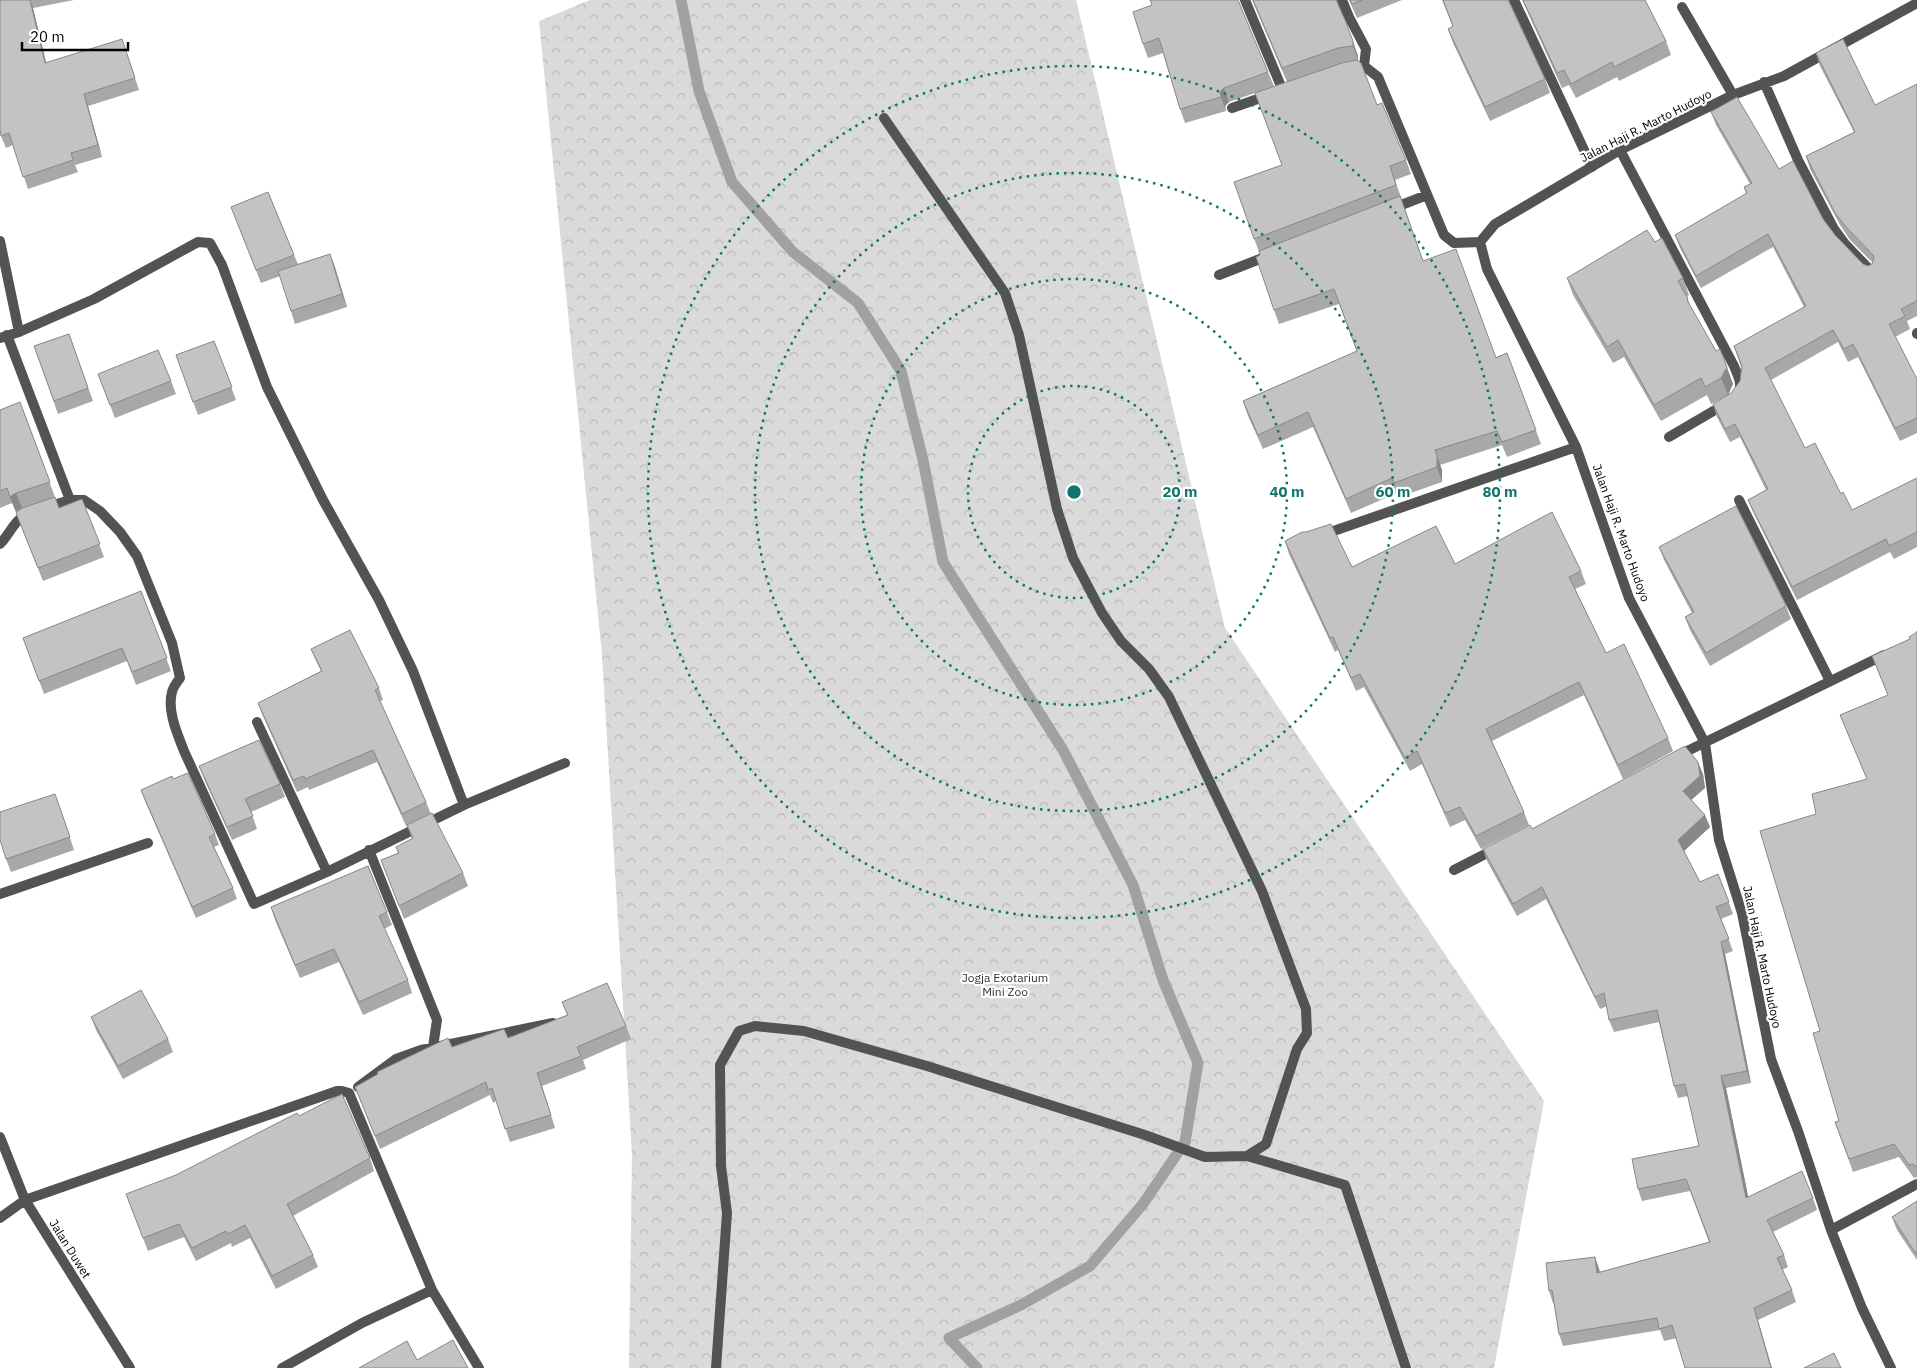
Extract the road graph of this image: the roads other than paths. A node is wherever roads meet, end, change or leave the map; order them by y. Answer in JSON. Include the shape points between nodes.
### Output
{"nodes":[{"id":1,"x":1245,"y":0,"type":"edge"},
{"id":2,"x":1342,"y":0,"type":"edge"},
{"id":3,"x":1514,"y":0,"type":"edge"},
{"id":4,"x":1917,"y":3,"type":"edge"},
{"id":5,"x":1682,"y":7,"type":"dead end"},
{"id":6,"x":1364,"y":66,"type":"junction"},
{"id":7,"x":1336,"y":72,"type":"edge"},
{"id":8,"x":1764,"y":82,"type":"junction"},
{"id":9,"x":1733,"y":95,"type":"junction"},
{"id":10,"x":1232,"y":108,"type":"dead end"},
{"id":11,"x":884,"y":118,"type":"dead end"},
{"id":12,"x":1620,"y":150,"type":"junction"},
{"id":13,"x":1592,"y":167,"type":"junction"},
{"id":14,"x":1427,"y":195,"type":"junction"},
{"id":15,"x":1382,"y":212,"type":"edge"},
{"id":16,"x":0,"y":241,"type":"edge"},
{"id":17,"x":1480,"y":242,"type":"junction"},
{"id":18,"x":1282,"y":250,"type":"edge"},
{"id":19,"x":1872,"y":272,"type":"edge"},
{"id":20,"x":1219,"y":275,"type":"dead end"},
{"id":21,"x":19,"y":332,"type":"junction"},
{"id":22,"x":4,"y":337,"type":"edge"},
{"id":23,"x":1669,"y":437,"type":"dead end"},
{"id":24,"x":1576,"y":447,"type":"junction"},
{"id":25,"x":70,"y":500,"type":"junction"},
{"id":26,"x":1738,"y":500,"type":"dead end"},
{"id":27,"x":1309,"y":539,"type":"edge"},
{"id":28,"x":0,"y":544,"type":"edge"},
{"id":29,"x":1894,"y":650,"type":"edge"},
{"id":30,"x":1830,"y":681,"type":"junction"},
{"id":31,"x":256,"y":722,"type":"dead end"},
{"id":32,"x":1705,"y":742,"type":"junction"},
{"id":33,"x":1669,"y":760,"type":"edge"},
{"id":34,"x":565,"y":763,"type":"dead end"},
{"id":35,"x":464,"y":805,"type":"junction"},
{"id":36,"x":148,"y":843,"type":"dead end"},
{"id":37,"x":1505,"y":844,"type":"edge"},
{"id":38,"x":369,"y":850,"type":"junction"},
{"id":39,"x":1454,"y":870,"type":"dead end"},
{"id":40,"x":327,"y":872,"type":"junction"},
{"id":41,"x":0,"y":894,"type":"edge"},
{"id":42,"x":560,"y":1022,"type":"edge"},
{"id":43,"x":433,"y":1047,"type":"junction"},
{"id":44,"x":349,"y":1093,"type":"junction"},
{"id":45,"x":0,"y":1137,"type":"edge"},
{"id":46,"x":1247,"y":1156,"type":"junction"},
{"id":47,"x":1917,"y":1184,"type":"edge"},
{"id":48,"x":25,"y":1200,"type":"junction"},
{"id":49,"x":0,"y":1218,"type":"edge"},
{"id":50,"x":1831,"y":1230,"type":"junction"},
{"id":51,"x":432,"y":1290,"type":"junction"},
{"id":52,"x":130,"y":1368,"type":"edge"},
{"id":53,"x":282,"y":1368,"type":"edge"},
{"id":54,"x":479,"y":1368,"type":"edge"},
{"id":55,"x":716,"y":1368,"type":"edge"},
{"id":56,"x":1406,"y":1368,"type":"edge"},
{"id":57,"x":1891,"y":1368,"type":"edge"}],
"edges":[{"from":1,"to":10,"type":"street","via":[[1287,89]]},
{"from":2,"to":6,"type":"street","via":[[1366,49]]},
{"from":3,"to":13,"type":"street"},
{"from":4,"to":8,"type":"street","name":"Jalan Haji R. Marto Hudoyo","via":[[1784,76]]},
{"from":5,"to":9,"type":"street"},
{"from":6,"to":7,"type":"street"},
{"from":6,"to":14,"type":"street","via":[[1378,77]]},
{"from":8,"to":9,"type":"street","name":"Jalan Haji R. Marto Hudoyo"},
{"from":8,"to":19,"type":"street","via":[[1798,160],[1834,229]]},
{"from":9,"to":12,"type":"street","name":"Jalan Haji R. Marto Hudoyo"},
{"from":11,"to":46,"type":"street","via":[[1005,293],[1018,335],[1057,509],[1073,558],[1102,613],[1169,697],[1262,891],[1306,1009],[1307,1034],[1298,1049],[1266,1144]]},
{"from":12,"to":13,"type":"street","name":"Jalan Haji R. Marto Hudoyo"},
{"from":12,"to":23,"type":"street","via":[[1740,380],[1741,388],[1732,400]]},
{"from":13,"to":17,"type":"street","name":"Jalan Haji R. Marto Hudoyo","via":[[1495,224]]},
{"from":14,"to":15,"type":"street"},
{"from":14,"to":17,"type":"street","via":[[1449,240],[1454,243]]},
{"from":16,"to":21,"type":"street"},
{"from":17,"to":24,"type":"street","name":"Jalan Haji R. Marto Hudoyo","via":[[1487,269]]},
{"from":18,"to":20,"type":"street"},
{"from":21,"to":22,"type":"street"},
{"from":21,"to":35,"type":"street","via":[[94,299],[198,242],[210,243],[222,265],[267,387],[413,671]]},
{"from":22,"to":25,"type":"street"},
{"from":24,"to":27,"type":"street"},
{"from":24,"to":32,"type":"street","name":"Jalan Haji R. Marto Hudoyo","via":[[1629,598]]},
{"from":25,"to":28,"type":"street","via":[[24,515]]},
{"from":25,"to":40,"type":"street","via":[[84,500],[100,511],[137,556],[172,643],[180,678],[172,690],[174,725],[254,904]]},
{"from":26,"to":30,"type":"street"},
{"from":29,"to":30,"type":"street"},
{"from":30,"to":32,"type":"street"},
{"from":31,"to":40,"type":"street"},
{"from":32,"to":33,"type":"street"},
{"from":32,"to":50,"type":"street","name":"Jalan Haji R. Marto Hudoyo","via":[[1719,840],[1742,913],[1771,1059]]},
{"from":34,"to":35,"type":"street"},
{"from":35,"to":38,"type":"street"},
{"from":36,"to":41,"type":"street"},
{"from":37,"to":39,"type":"street"},
{"from":38,"to":40,"type":"street"},
{"from":38,"to":43,"type":"street","via":[[437,1020]]},
{"from":42,"to":43,"type":"street"},
{"from":43,"to":44,"type":"street","via":[[396,1059]]},
{"from":44,"to":48,"type":"street","via":[[336,1091]]},
{"from":44,"to":51,"type":"street"},
{"from":45,"to":48,"type":"street","name":"Jalan Duwet"},
{"from":46,"to":55,"type":"street","via":[[1205,1157],[927,1066],[804,1031],[755,1026],[739,1030],[720,1065],[721,1166],[726,1213]]},
{"from":46,"to":56,"type":"street","via":[[1345,1185]]},
{"from":47,"to":50,"type":"street"},
{"from":48,"to":49,"type":"street"},
{"from":48,"to":52,"type":"street","name":"Jalan Duwet"},
{"from":50,"to":57,"type":"street","name":"Jalan Haji R. Marto Hudoyo","via":[[1862,1308]]},
{"from":51,"to":53,"type":"street","via":[[362,1323]]},
{"from":51,"to":54,"type":"street"}]}
